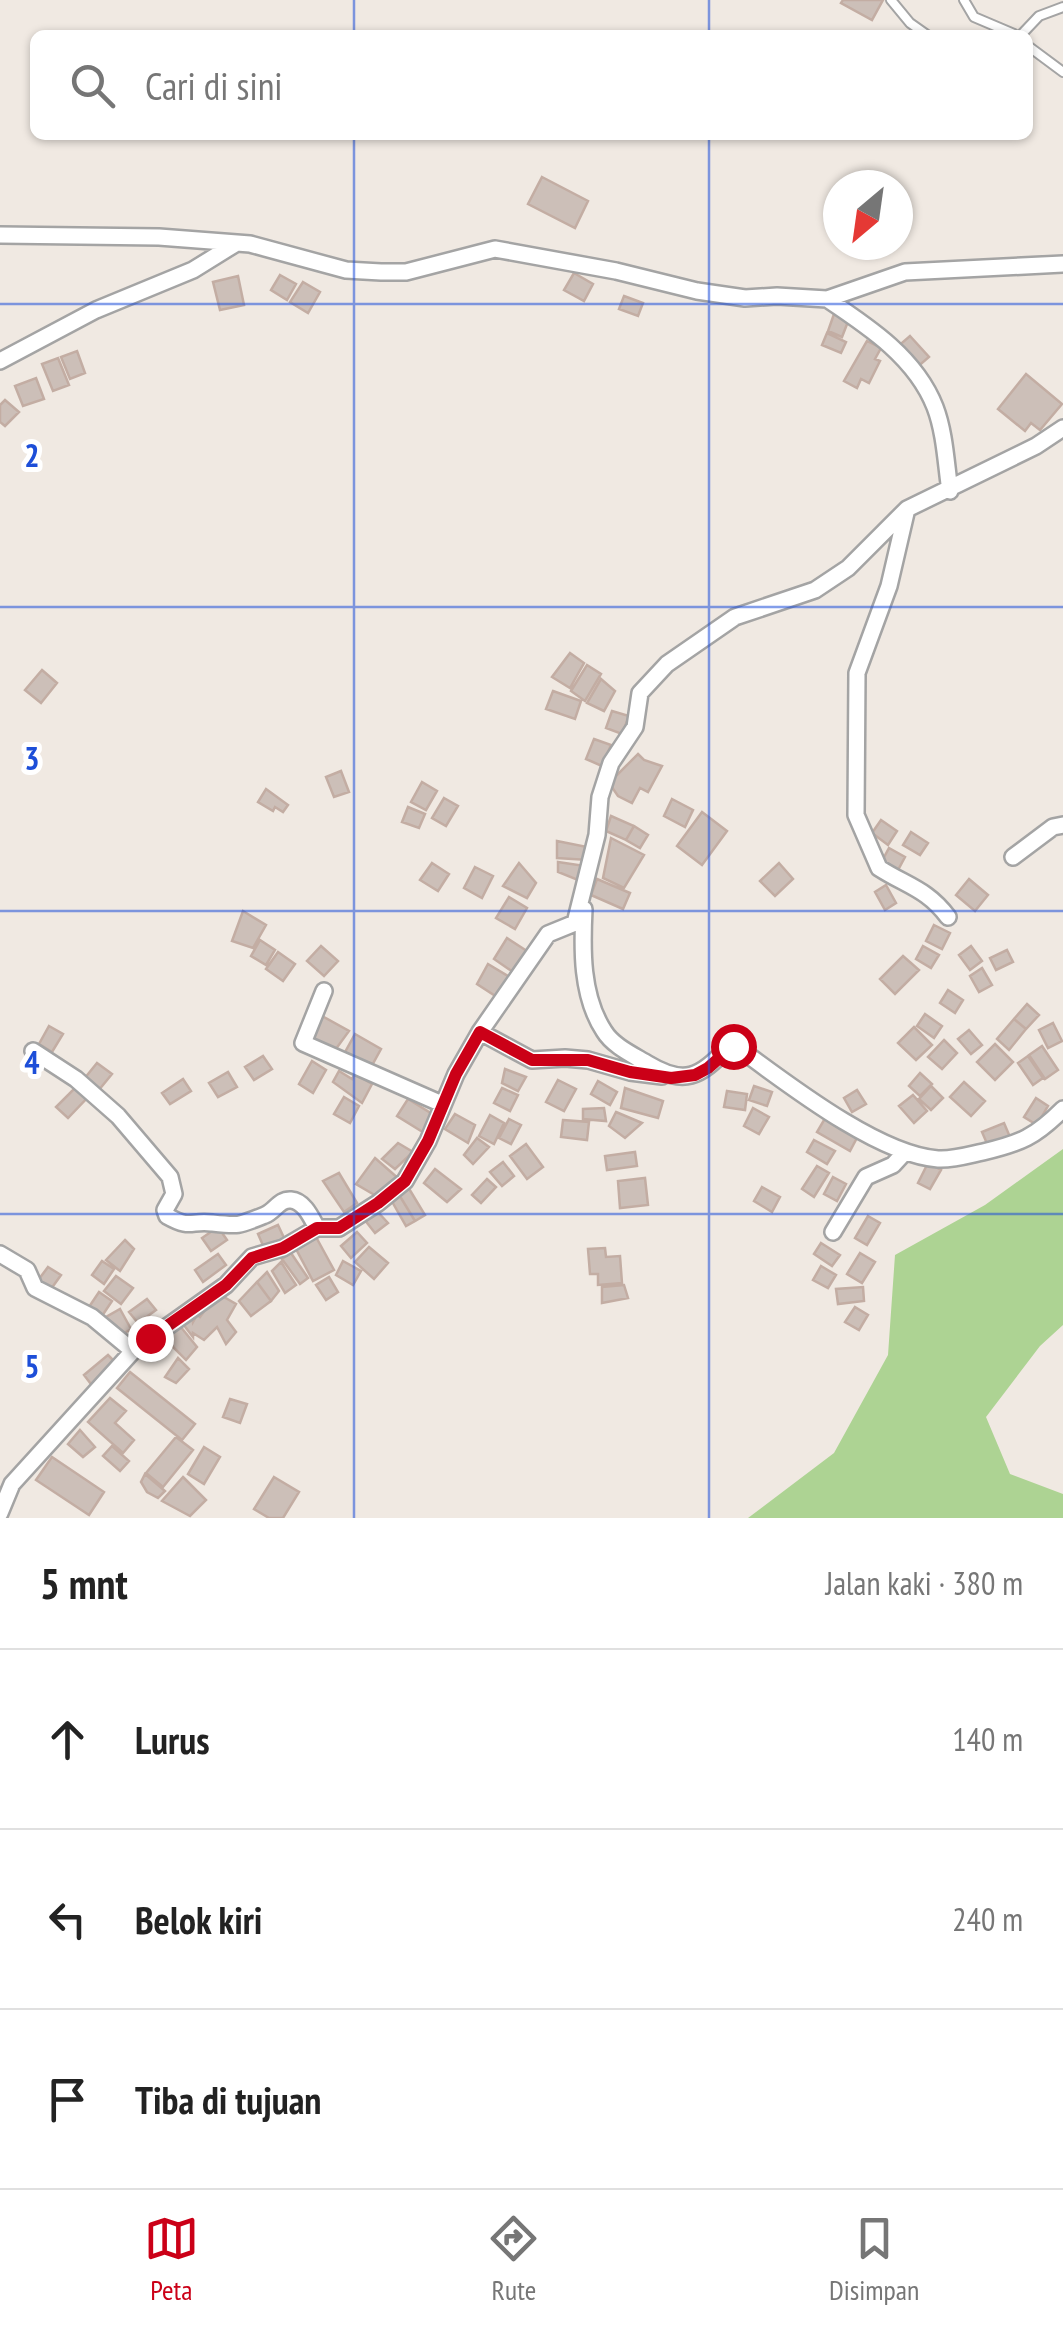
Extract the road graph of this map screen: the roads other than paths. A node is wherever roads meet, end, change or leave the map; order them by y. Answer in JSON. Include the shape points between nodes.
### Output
{"nodes":[{"id":1,"x":892,"y":0,"type":"edge"},
{"id":2,"x":964,"y":0,"type":"edge"},
{"id":3,"x":1063,"y":7,"type":"edge"},
{"id":4,"x":920,"y":30,"type":"edge"},
{"id":5,"x":1004,"y":30,"type":"edge"},
{"id":6,"x":1022,"y":30,"type":"edge"},
{"id":7,"x":1033,"y":50,"type":"edge"},
{"id":8,"x":1063,"y":72,"type":"edge"},
{"id":9,"x":0,"y":235,"type":"edge"},
{"id":10,"x":235,"y":244,"type":"junction"},
{"id":11,"x":1063,"y":264,"type":"edge"},
{"id":12,"x":828,"y":298,"type":"junction"},
{"id":13,"x":0,"y":361,"type":"edge"},
{"id":14,"x":1063,"y":428,"type":"edge"},
{"id":15,"x":950,"y":491,"type":"junction"},
{"id":16,"x":907,"y":509,"type":"junction"},
{"id":17,"x":1063,"y":825,"type":"edge"},
{"id":18,"x":1012,"y":856,"type":"dead end"},
{"id":19,"x":586,"y":885,"type":"junction"},
{"id":20,"x":948,"y":917,"type":"dead end"},
{"id":21,"x":324,"y":991,"type":"dead end"},
{"id":22,"x":480,"y":1032,"type":"junction"},
{"id":23,"x":33,"y":1051,"type":"dead end"},
{"id":24,"x":671,"y":1078,"type":"junction"},
{"id":25,"x":442,"y":1104,"type":"junction"},
{"id":26,"x":1063,"y":1109,"type":"edge"},
{"id":27,"x":905,"y":1152,"type":"junction"},
{"id":28,"x":317,"y":1228,"type":"junction"},
{"id":29,"x":833,"y":1232,"type":"dead end"},
{"id":30,"x":1,"y":1256,"type":"edge"},
{"id":31,"x":133,"y":1351,"type":"junction"},
{"id":32,"x":0,"y":1514,"type":"edge"}],
"edges":[{"from":1,"to":4,"type":"lane"},
{"from":2,"to":5,"type":"lane","via":[[974,17]]},
{"from":3,"to":6,"type":"lane"},
{"from":7,"to":8,"type":"lane"},
{"from":9,"to":10,"type":"street"},
{"from":10,"to":12,"type":"street","via":[[346,270],[406,272],[496,249],[723,296]]},
{"from":10,"to":13,"type":"street"},
{"from":11,"to":12,"type":"street","via":[[905,272]]},
{"from":12,"to":15,"type":"street","via":[[881,335],[915,373],[934,405]]},
{"from":14,"to":15,"type":"street"},
{"from":15,"to":16,"type":"street"},
{"from":16,"to":19,"type":"street","via":[[848,568],[815,590],[735,617],[667,664],[640,693],[634,727],[600,798]]},
{"from":16,"to":20,"type":"street","via":[[889,586],[856,674],[856,814],[879,868],[918,887]]},
{"from":17,"to":18,"type":"street"},
{"from":19,"to":22,"type":"street","via":[[574,924],[548,934]]},
{"from":19,"to":24,"type":"street","via":[[582,957],[604,1033]]},
{"from":21,"to":25,"type":"street","via":[[303,1043]]},
{"from":22,"to":24,"type":"street","via":[[532,1060],[588,1060]]},
{"from":22,"to":25,"type":"street"},
{"from":23,"to":28,"type":"street","via":[[100,1098],[170,1177],[174,1194],[167,1216],[186,1226],[235,1227],[292,1200]]},
{"from":24,"to":27,"type":"street","via":[[695,1075],[737,1047],[849,1124]]},
{"from":25,"to":28,"type":"street","via":[[405,1181],[339,1228]]},
{"from":26,"to":27,"type":"street","via":[[1018,1144],[942,1160]]},
{"from":27,"to":29,"type":"street","via":[[866,1177]]},
{"from":28,"to":31,"type":"street","via":[[252,1258],[226,1285]]},
{"from":30,"to":31,"type":"street","via":[[27,1270],[35,1288],[92,1317]]},
{"from":31,"to":32,"type":"street","via":[[12,1484]]}]}
